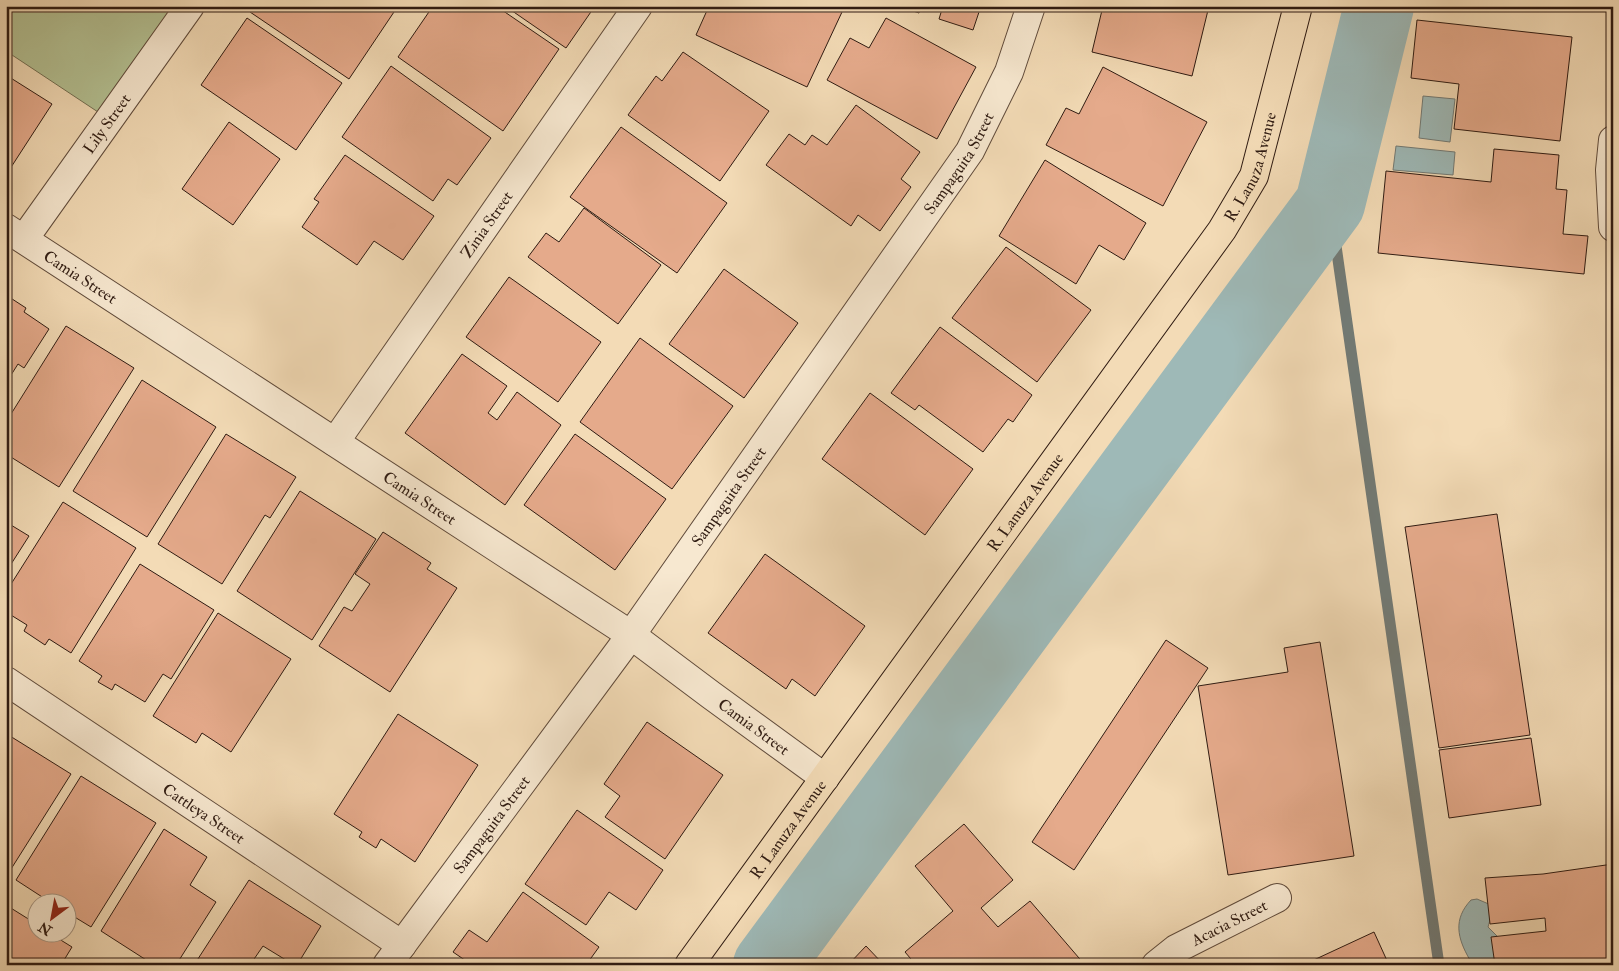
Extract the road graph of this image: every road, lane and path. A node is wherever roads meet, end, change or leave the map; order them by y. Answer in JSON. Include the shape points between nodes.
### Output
{"nodes":[{"id":1,"x":190,"y":6,"type":"edge"},
{"id":2,"x":638,"y":6,"type":"edge"},
{"id":3,"x":1031,"y":6,"type":"edge"},
{"id":4,"x":1298,"y":6,"type":"edge"},
{"id":5,"x":1613,"y":140,"type":"edge"},
{"id":6,"x":1613,"y":227,"type":"edge"},
{"id":7,"x":15,"y":234,"type":"edge"},
{"id":8,"x":336,"y":442,"type":"junction"},
{"id":9,"x":631,"y":634,"type":"junction"},
{"id":10,"x":6,"y":681,"type":"edge"},
{"id":11,"x":825,"y":778,"type":"junction"},
{"id":12,"x":1277,"y":898,"type":"dead end"},
{"id":13,"x":394,"y":955,"type":"edge"},
{"id":14,"x":689,"y":965,"type":"edge"},
{"id":15,"x":1156,"y":965,"type":"edge"}],
"edges":[{"from":1,"to":7,"type":"street","name":"Lily Street"},
{"from":2,"to":8,"type":"street","name":"Zinia Street"},
{"from":3,"to":9,"type":"street","name":"Sampaguita Street","via":[[1009,72],[970,151]]},
{"from":4,"to":11,"type":"main road","name":"R. Lanuza Avenue","via":[[1254,176],[1222,230]]},
{"from":5,"to":6,"type":"street","via":[[1610,170]]},
{"from":7,"to":8,"type":"street","name":"Camia Street"},
{"from":8,"to":9,"type":"street","name":"Camia Street"},
{"from":9,"to":11,"type":"street","name":"Camia Street"},
{"from":9,"to":13,"type":"street","name":"Sampaguita Street"},
{"from":10,"to":13,"type":"street","name":"Cattleya Street"},
{"from":11,"to":14,"type":"main road","name":"R. Lanuza Avenue"},
{"from":12,"to":15,"type":"street","name":"Acacia Street","via":[[1176,950]]}]}
